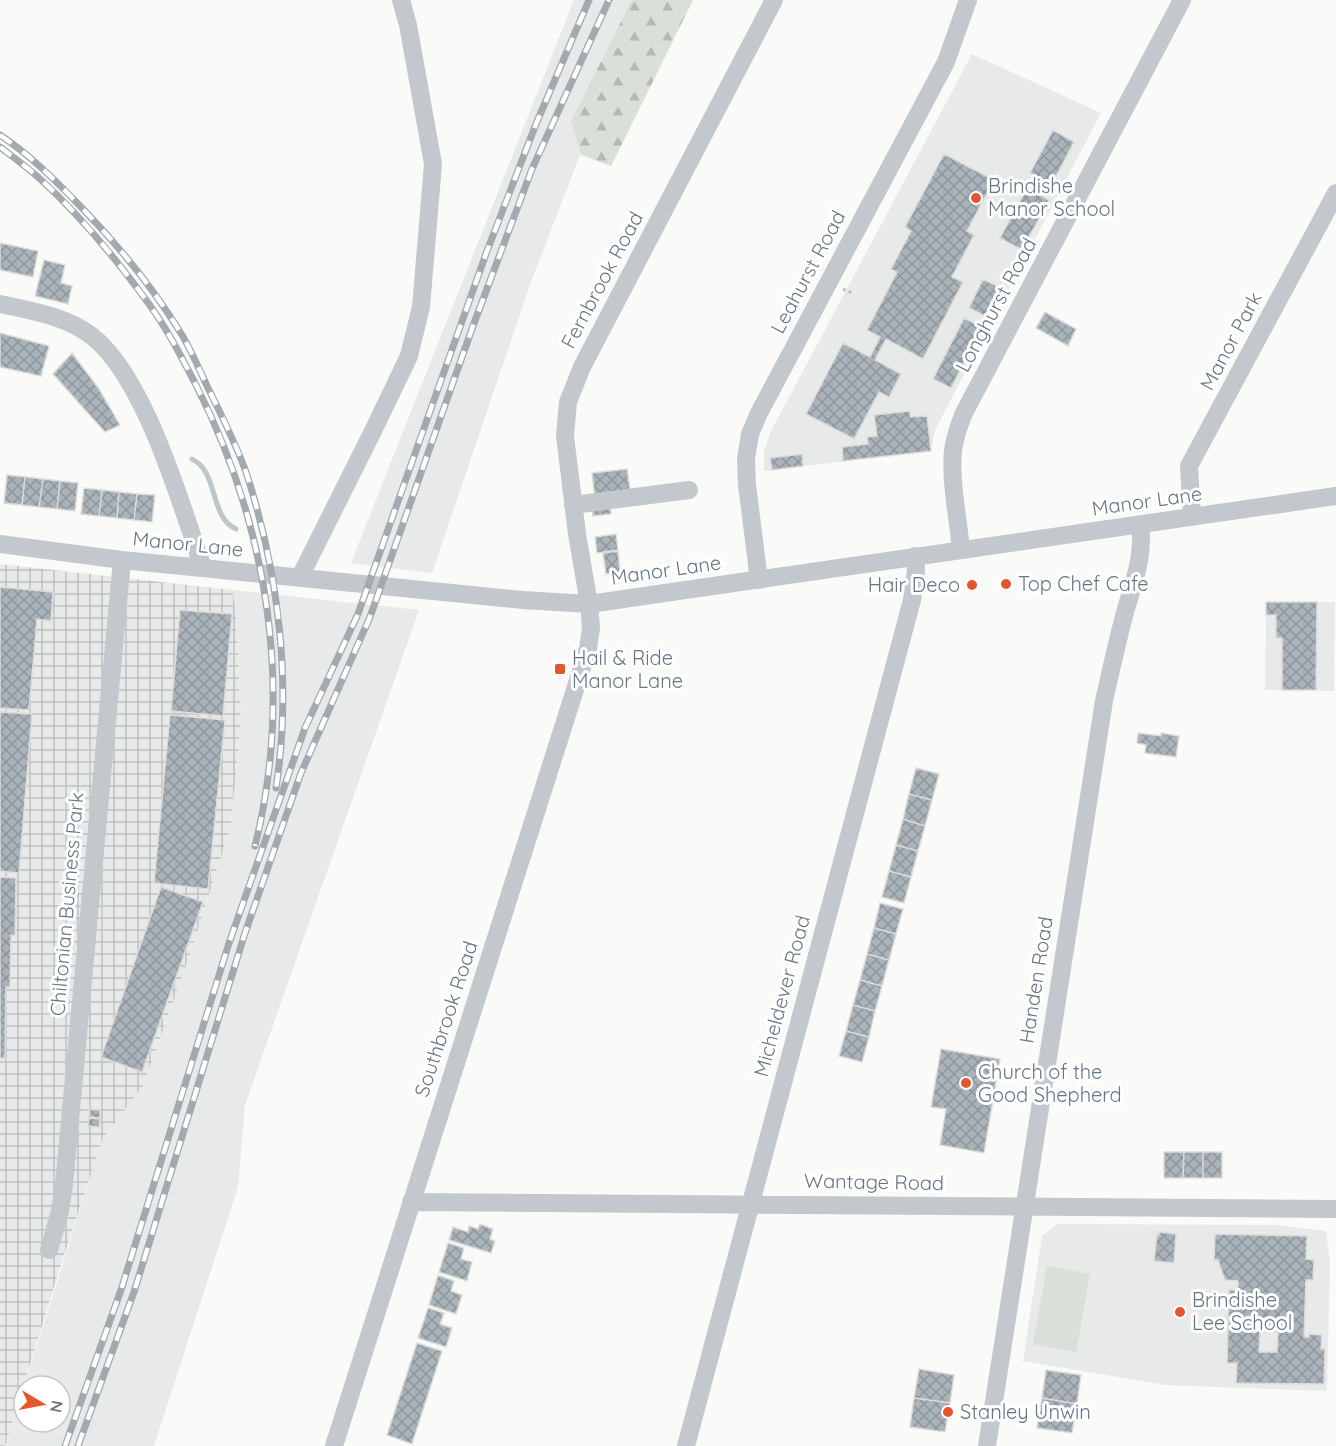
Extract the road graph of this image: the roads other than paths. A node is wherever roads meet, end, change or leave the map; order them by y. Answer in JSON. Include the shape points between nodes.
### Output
{"nodes":[{"id":1,"x":401,"y":0,"type":"edge"},
{"id":2,"x":774,"y":0,"type":"edge"},
{"id":3,"x":968,"y":0,"type":"edge"},
{"id":4,"x":1182,"y":0,"type":"edge"},
{"id":5,"x":1336,"y":193,"type":"edge"},
{"id":6,"x":0,"y":304,"type":"edge"},
{"id":7,"x":690,"y":490,"type":"dead end"},
{"id":8,"x":1336,"y":496,"type":"edge"},
{"id":9,"x":573,"y":505,"type":"junction"},
{"id":10,"x":1192,"y":517,"type":"junction"},
{"id":11,"x":1140,"y":525,"type":"junction"},
{"id":12,"x":0,"y":543,"type":"edge"},
{"id":13,"x":961,"y":549,"type":"junction"},
{"id":14,"x":915,"y":556,"type":"junction"},
{"id":15,"x":123,"y":560,"type":"junction"},
{"id":16,"x":203,"y":568,"type":"junction"},
{"id":17,"x":300,"y":577,"type":"junction"},
{"id":18,"x":759,"y":580,"type":"junction"},
{"id":19,"x":590,"y":604,"type":"junction"},
{"id":20,"x":411,"y":1202,"type":"junction"},
{"id":21,"x":750,"y":1203,"type":"junction"},
{"id":22,"x":1024,"y":1206,"type":"junction"},
{"id":23,"x":1336,"y":1209,"type":"edge"},
{"id":24,"x":49,"y":1250,"type":"dead end"},
{"id":25,"x":334,"y":1446,"type":"edge"},
{"id":26,"x":686,"y":1446,"type":"edge"},
{"id":27,"x":987,"y":1446,"type":"edge"}],
"edges":[{"from":1,"to":17,"type":"street","via":[[433,164],[421,307],[409,356]]},
{"from":2,"to":9,"type":"street","name":"Fernbrook Road","via":[[582,367],[568,402],[565,436]]},
{"from":3,"to":18,"type":"street","name":"Leahurst Road","via":[[946,62],[750,434],[747,485]]},
{"from":4,"to":13,"type":"street","name":"Longhurst Road","via":[[957,430],[953,471]]},
{"from":5,"to":10,"type":"street","name":"Manor Park","via":[[1189,466]]},
{"from":6,"to":16,"type":"street","via":[[58,318],[84,330],[106,349],[127,377],[152,426]]},
{"from":7,"to":9,"type":"street"},
{"from":8,"to":10,"type":"street","name":"Manor Lane"},
{"from":9,"to":19,"type":"street","name":"Fernbrook Road"},
{"from":10,"to":11,"type":"street","name":"Manor Lane"},
{"from":11,"to":13,"type":"street","name":"Manor Lane"},
{"from":11,"to":22,"type":"street","name":"Handen Road","via":[[1141,555],[1104,701]]},
{"from":12,"to":15,"type":"street","name":"Manor Lane"},
{"from":13,"to":14,"type":"street","name":"Manor Lane"},
{"from":14,"to":18,"type":"street","name":"Manor Lane"},
{"from":14,"to":21,"type":"street","name":"Micheldever Road","via":[[912,600]]},
{"from":15,"to":16,"type":"street","name":"Manor Lane"},
{"from":15,"to":24,"type":"street","name":"Chiltonian Business Park","via":[[63,1185]]},
{"from":16,"to":17,"type":"street","name":"Manor Lane"},
{"from":17,"to":19,"type":"street","name":"Manor Lane"},
{"from":18,"to":19,"type":"street","name":"Manor Lane"},
{"from":19,"to":20,"type":"street","name":"Southbrook Road","via":[[588,649]]},
{"from":20,"to":21,"type":"street","name":"Wantage Road"},
{"from":20,"to":25,"type":"street","name":"Southbrook Road"},
{"from":21,"to":22,"type":"street","name":"Wantage Road"},
{"from":21,"to":26,"type":"street","name":"Micheldever Road"},
{"from":22,"to":23,"type":"street","name":"Wantage Road"},
{"from":22,"to":27,"type":"street","name":"Handen Road"}]}
